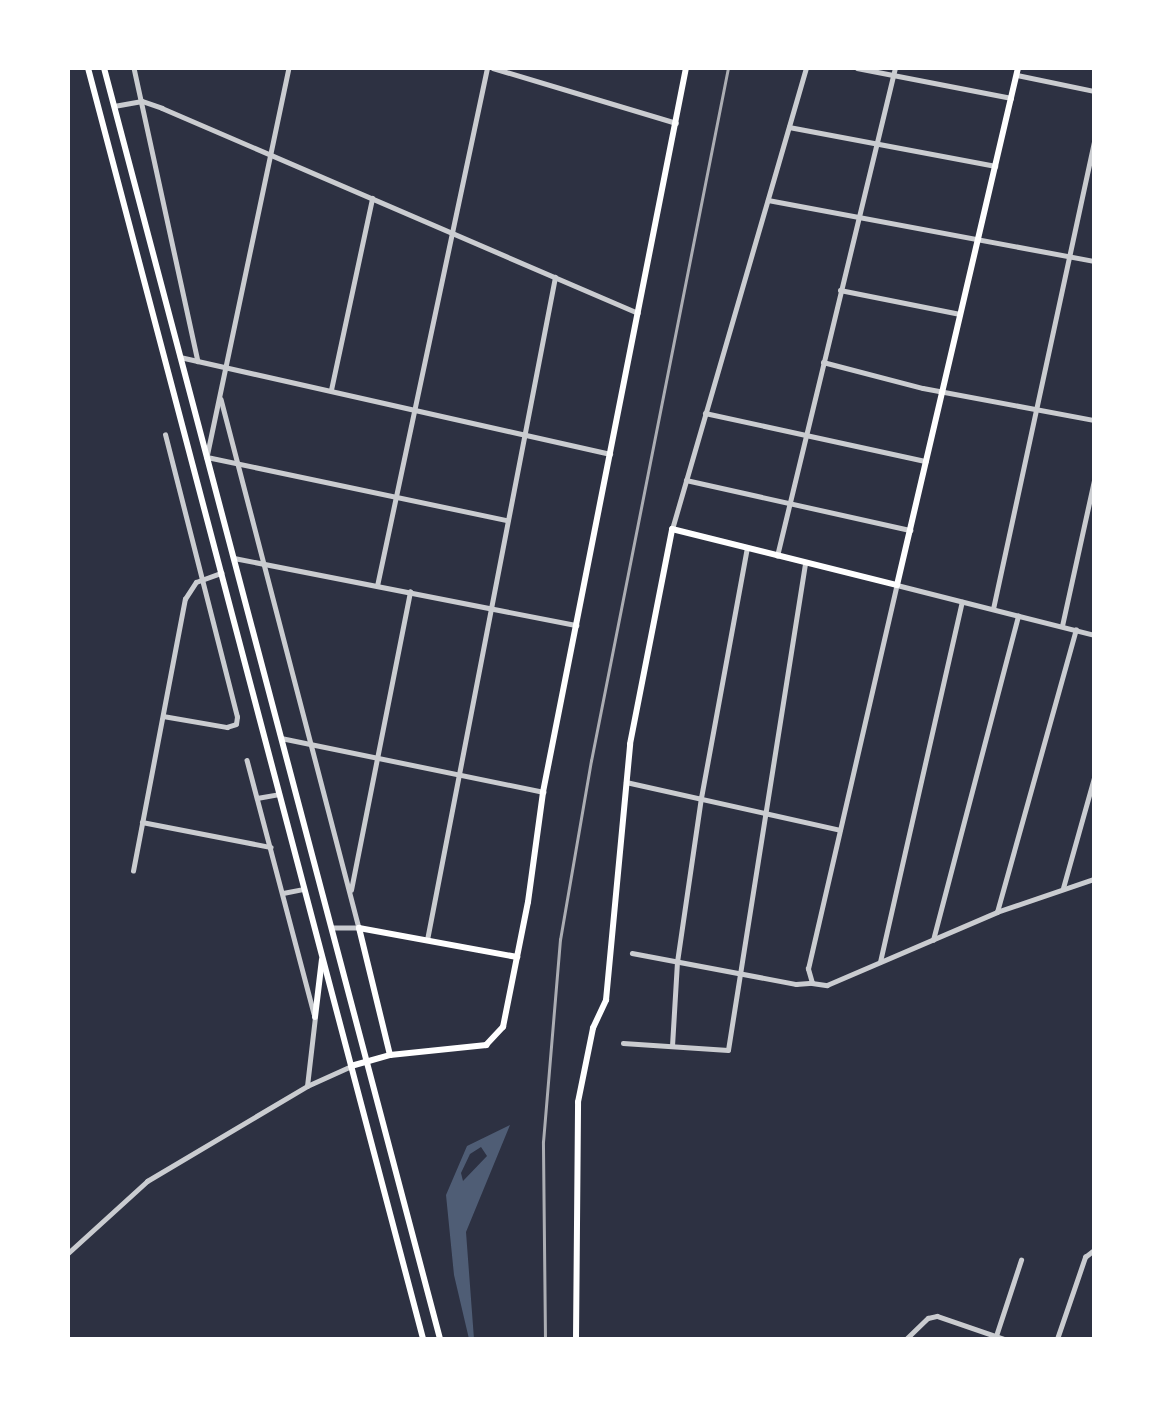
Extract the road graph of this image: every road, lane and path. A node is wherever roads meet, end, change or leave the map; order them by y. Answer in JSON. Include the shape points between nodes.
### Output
{"nodes":[{"id":1,"x":88,"y":68,"type":"edge"},
{"id":2,"x":104,"y":68,"type":"edge"},
{"id":3,"x":134,"y":68,"type":"edge"},
{"id":4,"x":289,"y":68,"type":"edge"},
{"id":5,"x":487,"y":68,"type":"edge"},
{"id":6,"x":493,"y":68,"type":"edge"},
{"id":7,"x":686,"y":68,"type":"edge"},
{"id":8,"x":806,"y":68,"type":"edge"},
{"id":9,"x":857,"y":68,"type":"edge"},
{"id":10,"x":895,"y":68,"type":"edge"},
{"id":11,"x":1017,"y":72,"type":"edge"},
{"id":12,"x":894,"y":75,"type":"junction"},
{"id":13,"x":1094,"y":91,"type":"edge"},
{"id":14,"x":1011,"y":98,"type":"junction"},
{"id":15,"x":142,"y":101,"type":"junction"},
{"id":16,"x":114,"y":106,"type":"junction"},
{"id":17,"x":676,"y":123,"type":"junction"},
{"id":18,"x":789,"y":127,"type":"junction"},
{"id":19,"x":1094,"y":143,"type":"edge"},
{"id":20,"x":878,"y":144,"type":"junction"},
{"id":21,"x":272,"y":155,"type":"junction"},
{"id":22,"x":995,"y":166,"type":"junction"},
{"id":23,"x":372,"y":198,"type":"junction"},
{"id":24,"x":768,"y":200,"type":"junction"},
{"id":25,"x":860,"y":217,"type":"junction"},
{"id":26,"x":453,"y":232,"type":"junction"},
{"id":27,"x":978,"y":239,"type":"junction"},
{"id":28,"x":1069,"y":256,"type":"junction"},
{"id":29,"x":1094,"y":261,"type":"edge"},
{"id":30,"x":555,"y":277,"type":"junction"},
{"id":31,"x":840,"y":290,"type":"junction"},
{"id":32,"x":638,"y":313,"type":"junction"},
{"id":33,"x":960,"y":314,"type":"junction"},
{"id":34,"x":180,"y":357,"type":"junction"},
{"id":35,"x":198,"y":361,"type":"junction"},
{"id":36,"x":823,"y":362,"type":"junction"},
{"id":37,"x":228,"y":368,"type":"junction"},
{"id":38,"x":331,"y":390,"type":"junction"},
{"id":39,"x":942,"y":391,"type":"junction"},
{"id":40,"x":221,"y":399,"type":"junction"},
{"id":41,"x":415,"y":409,"type":"junction"},
{"id":42,"x":1036,"y":409,"type":"junction"},
{"id":43,"x":705,"y":413,"type":"junction"},
{"id":44,"x":1094,"y":420,"type":"edge"},
{"id":45,"x":524,"y":434,"type":"junction"},
{"id":46,"x":806,"y":434,"type":"junction"},
{"id":47,"x":165,"y":435,"type":"dead end"},
{"id":48,"x":610,"y":454,"type":"junction"},
{"id":49,"x":207,"y":457,"type":"junction"},
{"id":50,"x":926,"y":461,"type":"junction"},
{"id":51,"x":241,"y":466,"type":"junction"},
{"id":52,"x":685,"y":480,"type":"junction"},
{"id":53,"x":1094,"y":480,"type":"edge"},
{"id":54,"x":396,"y":498,"type":"junction"},
{"id":55,"x":790,"y":503,"type":"junction"},
{"id":56,"x":507,"y":520,"type":"junction"},
{"id":57,"x":672,"y":529,"type":"junction"},
{"id":58,"x":910,"y":530,"type":"junction"},
{"id":59,"x":747,"y":548,"type":"junction"},
{"id":60,"x":777,"y":556,"type":"junction"},
{"id":61,"x":233,"y":558,"type":"junction"},
{"id":62,"x":805,"y":562,"type":"junction"},
{"id":63,"x":266,"y":563,"type":"junction"},
{"id":64,"x":221,"y":573,"type":"junction"},
{"id":65,"x":202,"y":579,"type":"junction"},
{"id":66,"x":897,"y":585,"type":"junction"},
{"id":67,"x":377,"y":586,"type":"junction"},
{"id":68,"x":410,"y":592,"type":"junction"},
{"id":69,"x":962,"y":601,"type":"junction"},
{"id":70,"x":490,"y":608,"type":"junction"},
{"id":71,"x":993,"y":609,"type":"junction"},
{"id":72,"x":1018,"y":616,"type":"junction"},
{"id":73,"x":576,"y":625,"type":"junction"},
{"id":74,"x":1062,"y":626,"type":"junction"},
{"id":75,"x":1076,"y":630,"type":"junction"},
{"id":76,"x":1094,"y":635,"type":"edge"},
{"id":77,"x":163,"y":716,"type":"junction"},
{"id":78,"x":281,"y":738,"type":"junction"},
{"id":79,"x":312,"y":744,"type":"junction"},
{"id":80,"x":377,"y":758,"type":"junction"},
{"id":81,"x":247,"y":760,"type":"dead end"},
{"id":82,"x":458,"y":774,"type":"junction"},
{"id":83,"x":1094,"y":778,"type":"edge"},
{"id":84,"x":625,"y":782,"type":"junction"},
{"id":85,"x":543,"y":792,"type":"junction"},
{"id":86,"x":279,"y":794,"type":"junction"},
{"id":87,"x":701,"y":798,"type":"junction"},
{"id":88,"x":257,"y":799,"type":"junction"},
{"id":89,"x":765,"y":813,"type":"junction"},
{"id":90,"x":142,"y":822,"type":"junction"},
{"id":91,"x":840,"y":830,"type":"junction"},
{"id":92,"x":271,"y":847,"type":"junction"},
{"id":93,"x":133,"y":870,"type":"dead end"},
{"id":94,"x":1094,"y":879,"type":"edge"},
{"id":95,"x":305,"y":889,"type":"junction"},
{"id":96,"x":1062,"y":889,"type":"junction"},
{"id":97,"x":283,"y":893,"type":"junction"},
{"id":98,"x":350,"y":894,"type":"junction"},
{"id":99,"x":997,"y":912,"type":"junction"},
{"id":100,"x":332,"y":928,"type":"junction"},
{"id":101,"x":359,"y":928,"type":"junction"},
{"id":102,"x":427,"y":940,"type":"junction"},
{"id":103,"x":933,"y":940,"type":"junction"},
{"id":104,"x":322,"y":953,"type":"junction"},
{"id":105,"x":632,"y":953,"type":"dead end"},
{"id":106,"x":517,"y":957,"type":"junction"},
{"id":107,"x":677,"y":962,"type":"junction"},
{"id":108,"x":880,"y":962,"type":"junction"},
{"id":109,"x":740,"y":974,"type":"junction"},
{"id":110,"x":812,"y":983,"type":"junction"},
{"id":111,"x":315,"y":1017,"type":"junction"},
{"id":112,"x":622,"y":1043,"type":"dead end"},
{"id":113,"x":672,"y":1046,"type":"junction"},
{"id":114,"x":390,"y":1055,"type":"junction"},
{"id":115,"x":367,"y":1060,"type":"junction"},
{"id":116,"x":351,"y":1066,"type":"junction"},
{"id":117,"x":307,"y":1086,"type":"junction"},
{"id":118,"x":1091,"y":1251,"type":"edge"},
{"id":119,"x":68,"y":1253,"type":"edge"},
{"id":120,"x":1021,"y":1260,"type":"dead end"},
{"id":121,"x":996,"y":1336,"type":"junction"},
{"id":122,"x":423,"y":1339,"type":"edge"},
{"id":123,"x":440,"y":1339,"type":"edge"},
{"id":124,"x":576,"y":1339,"type":"edge"},
{"id":125,"x":906,"y":1339,"type":"edge"},
{"id":126,"x":1004,"y":1339,"type":"edge"},
{"id":127,"x":1057,"y":1339,"type":"edge"}],
"edges":[{"from":1,"to":64,"type":"main road"},
{"from":2,"to":16,"type":"main road"},
{"from":3,"to":15,"type":"street"},
{"from":4,"to":21,"type":"street"},
{"from":5,"to":26,"type":"street"},
{"from":6,"to":17,"type":"street"},
{"from":7,"to":17,"type":"main road"},
{"from":8,"to":18,"type":"street"},
{"from":9,"to":12,"type":"street"},
{"from":10,"to":12,"type":"street"},
{"from":11,"to":13,"type":"street"},
{"from":11,"to":14,"type":"main road"},
{"from":12,"to":14,"type":"street"},
{"from":12,"to":20,"type":"street"},
{"from":14,"to":22,"type":"main road"},
{"from":15,"to":16,"type":"street"},
{"from":15,"to":21,"type":"street"},
{"from":15,"to":35,"type":"street"},
{"from":16,"to":34,"type":"main road"},
{"from":17,"to":32,"type":"main road"},
{"from":18,"to":20,"type":"street"},
{"from":18,"to":24,"type":"street"},
{"from":19,"to":28,"type":"street"},
{"from":20,"to":22,"type":"street"},
{"from":20,"to":25,"type":"street"},
{"from":21,"to":23,"type":"street"},
{"from":21,"to":37,"type":"street"},
{"from":22,"to":27,"type":"main road"},
{"from":23,"to":26,"type":"street"},
{"from":23,"to":38,"type":"street"},
{"from":24,"to":25,"type":"street"},
{"from":24,"to":43,"type":"street"},
{"from":25,"to":27,"type":"street"},
{"from":25,"to":31,"type":"street"},
{"from":26,"to":30,"type":"street"},
{"from":26,"to":41,"type":"street"},
{"from":27,"to":28,"type":"street"},
{"from":27,"to":33,"type":"main road"},
{"from":28,"to":29,"type":"street"},
{"from":28,"to":42,"type":"street"},
{"from":30,"to":32,"type":"street"},
{"from":30,"to":45,"type":"street"},
{"from":31,"to":33,"type":"street"},
{"from":31,"to":36,"type":"street"},
{"from":32,"to":48,"type":"main road"},
{"from":33,"to":39,"type":"main road"},
{"from":34,"to":35,"type":"street"},
{"from":34,"to":49,"type":"main road"},
{"from":35,"to":37,"type":"street"},
{"from":36,"to":39,"type":"street"},
{"from":36,"to":46,"type":"street"},
{"from":37,"to":38,"type":"street"},
{"from":37,"to":40,"type":"street"},
{"from":38,"to":41,"type":"street"},
{"from":39,"to":42,"type":"street"},
{"from":39,"to":50,"type":"main road"},
{"from":40,"to":49,"type":"street"},
{"from":40,"to":51,"type":"street"},
{"from":41,"to":45,"type":"street"},
{"from":41,"to":54,"type":"street"},
{"from":42,"to":44,"type":"street"},
{"from":42,"to":71,"type":"street"},
{"from":43,"to":46,"type":"street"},
{"from":43,"to":52,"type":"street"},
{"from":45,"to":48,"type":"street"},
{"from":45,"to":56,"type":"street"},
{"from":46,"to":50,"type":"street"},
{"from":46,"to":55,"type":"street"},
{"from":47,"to":65,"type":"street"},
{"from":48,"to":73,"type":"main road"},
{"from":49,"to":51,"type":"street"},
{"from":49,"to":61,"type":"main road"},
{"from":50,"to":58,"type":"main road"},
{"from":51,"to":54,"type":"street"},
{"from":51,"to":63,"type":"street"},
{"from":52,"to":55,"type":"street"},
{"from":52,"to":57,"type":"street"},
{"from":53,"to":74,"type":"street"},
{"from":54,"to":56,"type":"street"},
{"from":54,"to":67,"type":"street"},
{"from":55,"to":58,"type":"street"},
{"from":55,"to":60,"type":"street"},
{"from":56,"to":70,"type":"street"},
{"from":57,"to":59,"type":"main road"},
{"from":57,"to":84,"type":"main road","via":[[642,666]]},
{"from":58,"to":66,"type":"main road"},
{"from":59,"to":60,"type":"main road"},
{"from":59,"to":87,"type":"street"},
{"from":60,"to":62,"type":"main road"},
{"from":61,"to":63,"type":"street"},
{"from":61,"to":78,"type":"main road"},
{"from":62,"to":66,"type":"main road"},
{"from":62,"to":89,"type":"street"},
{"from":63,"to":67,"type":"street"},
{"from":63,"to":79,"type":"street"},
{"from":64,"to":65,"type":"street"},
{"from":64,"to":86,"type":"main road"},
{"from":65,"to":77,"type":"street","via":[[186,599]]},
{"from":65,"to":77,"type":"street","via":[[236,724],[227,727]]},
{"from":66,"to":69,"type":"street"},
{"from":66,"to":91,"type":"street"},
{"from":67,"to":68,"type":"street"},
{"from":68,"to":70,"type":"street"},
{"from":68,"to":80,"type":"street"},
{"from":69,"to":71,"type":"street"},
{"from":69,"to":108,"type":"street"},
{"from":70,"to":73,"type":"street"},
{"from":70,"to":82,"type":"street"},
{"from":71,"to":72,"type":"street"},
{"from":72,"to":74,"type":"street"},
{"from":72,"to":103,"type":"street"},
{"from":73,"to":85,"type":"main road"},
{"from":74,"to":75,"type":"street"},
{"from":75,"to":76,"type":"street"},
{"from":75,"to":99,"type":"street"},
{"from":77,"to":90,"type":"street"},
{"from":78,"to":79,"type":"street"},
{"from":78,"to":100,"type":"main road"},
{"from":79,"to":80,"type":"street"},
{"from":79,"to":98,"type":"street"},
{"from":80,"to":82,"type":"street"},
{"from":80,"to":98,"type":"street"},
{"from":81,"to":88,"type":"street"},
{"from":82,"to":85,"type":"street"},
{"from":82,"to":102,"type":"street"},
{"from":83,"to":96,"type":"street"},
{"from":84,"to":87,"type":"street"},
{"from":84,"to":124,"type":"main road","via":[[606,1000],[593,1028],[578,1102]]},
{"from":85,"to":106,"type":"main road"},
{"from":86,"to":88,"type":"street"},
{"from":86,"to":95,"type":"main road"},
{"from":87,"to":89,"type":"street"},
{"from":87,"to":107,"type":"street"},
{"from":88,"to":92,"type":"street"},
{"from":89,"to":91,"type":"street"},
{"from":89,"to":109,"type":"street"},
{"from":90,"to":92,"type":"street"},
{"from":90,"to":93,"type":"street"},
{"from":91,"to":110,"type":"street","via":[[808,969]]},
{"from":92,"to":97,"type":"street"},
{"from":94,"to":96,"type":"street"},
{"from":95,"to":97,"type":"street"},
{"from":95,"to":104,"type":"main road"},
{"from":96,"to":99,"type":"street"},
{"from":97,"to":111,"type":"street"},
{"from":98,"to":101,"type":"street"},
{"from":99,"to":103,"type":"street"},
{"from":100,"to":101,"type":"street"},
{"from":100,"to":115,"type":"main road"},
{"from":101,"to":102,"type":"main road"},
{"from":101,"to":114,"type":"main road"},
{"from":102,"to":106,"type":"main road"},
{"from":103,"to":108,"type":"street"},
{"from":104,"to":111,"type":"main road"},
{"from":104,"to":116,"type":"main road"},
{"from":105,"to":107,"type":"street"},
{"from":106,"to":114,"type":"main road","via":[[503,1027],[493,1041]]},
{"from":107,"to":109,"type":"street"},
{"from":107,"to":113,"type":"street"},
{"from":108,"to":110,"type":"street","via":[[827,985]]},
{"from":109,"to":110,"type":"street"},
{"from":109,"to":113,"type":"street","via":[[728,1050]]},
{"from":111,"to":117,"type":"street"},
{"from":112,"to":113,"type":"street"},
{"from":114,"to":115,"type":"main road"},
{"from":115,"to":116,"type":"main road"},
{"from":115,"to":123,"type":"main road"},
{"from":116,"to":117,"type":"street"},
{"from":116,"to":122,"type":"main road"},
{"from":117,"to":119,"type":"street","via":[[147,1181]]},
{"from":118,"to":127,"type":"street"},
{"from":120,"to":121,"type":"street"},
{"from":121,"to":125,"type":"street","via":[[932,1316]]},
{"from":121,"to":126,"type":"street"}]}
